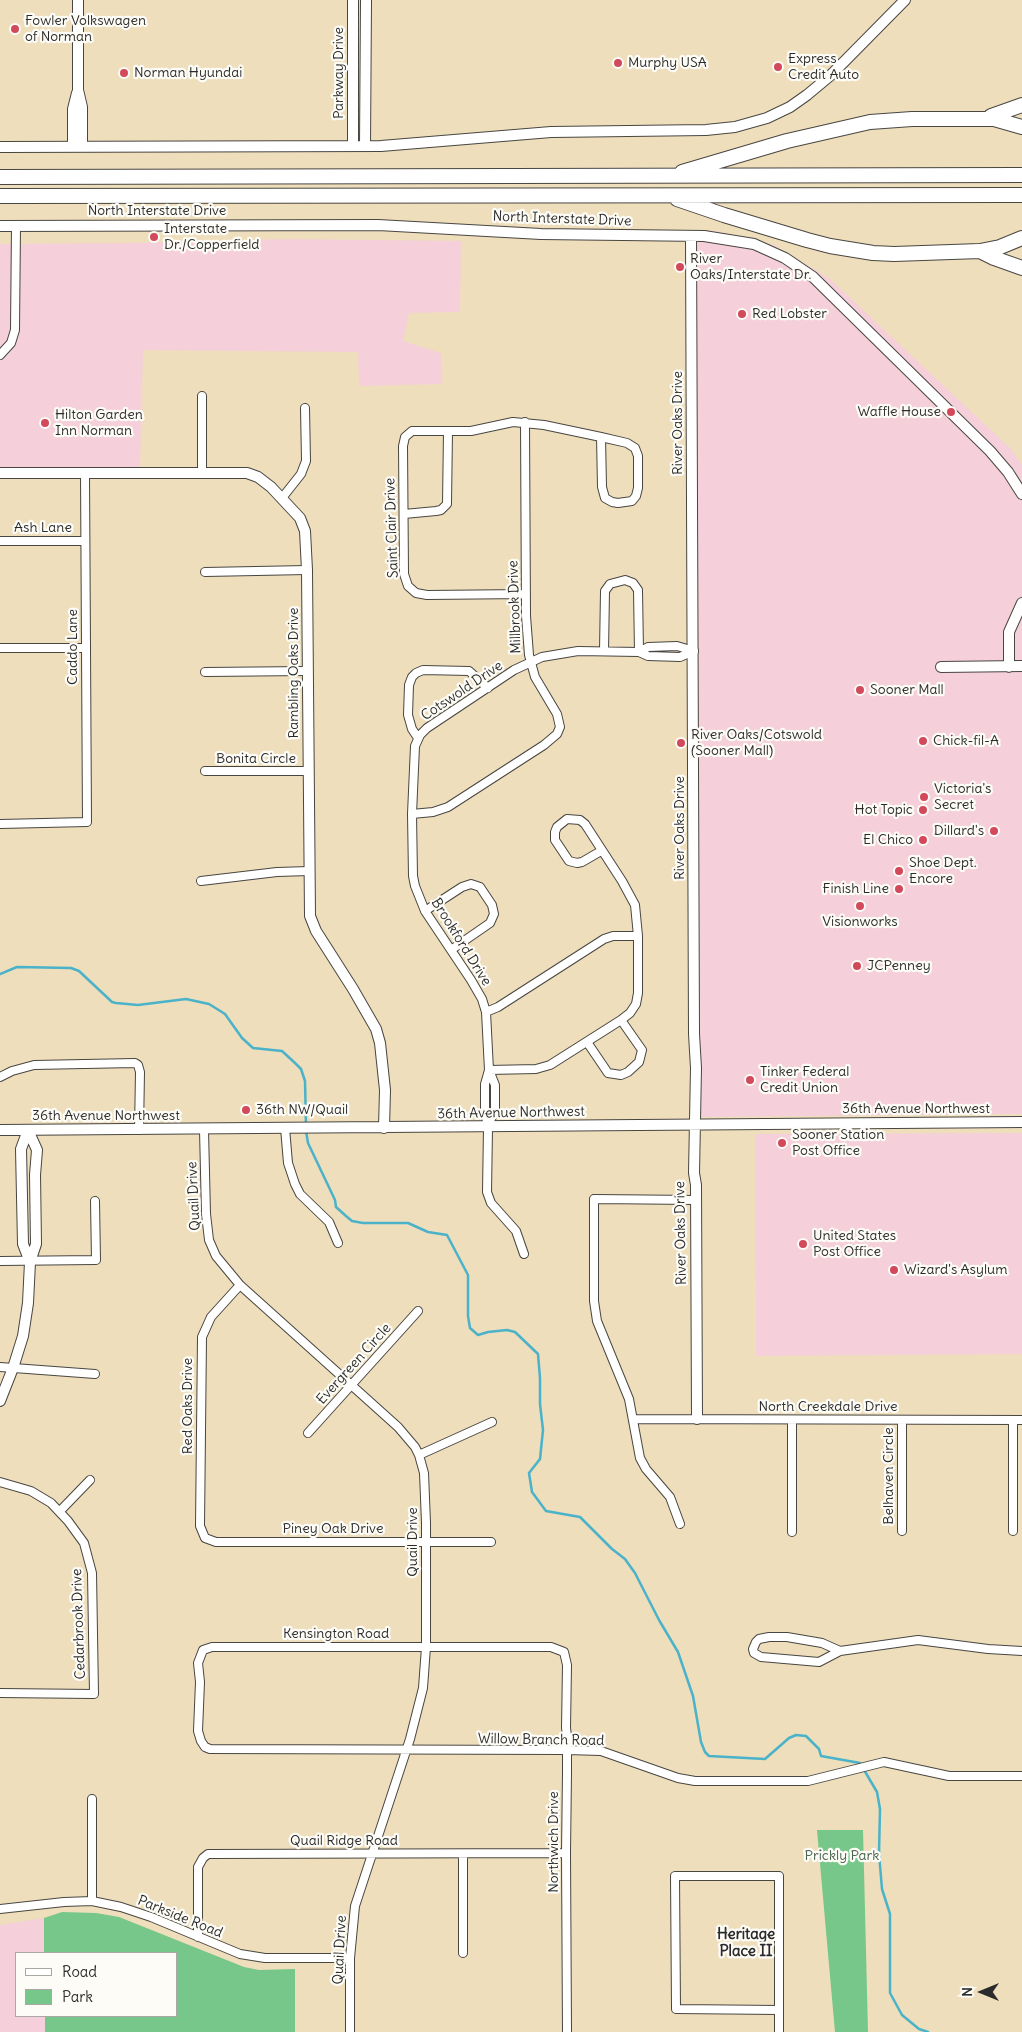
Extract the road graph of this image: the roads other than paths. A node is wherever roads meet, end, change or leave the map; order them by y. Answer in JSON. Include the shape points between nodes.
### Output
{"nodes":[{"id":1,"x":78,"y":0,"type":"edge"},
{"id":2,"x":353,"y":0,"type":"edge"},
{"id":3,"x":366,"y":0,"type":"edge"},
{"id":4,"x":905,"y":0,"type":"edge"},
{"id":5,"x":1022,"y":105,"type":"edge"},
{"id":6,"x":981,"y":118,"type":"junction"},
{"id":7,"x":1020,"y":128,"type":"edge"},
{"id":8,"x":353,"y":146,"type":"junction"},
{"id":9,"x":365,"y":146,"type":"junction"},
{"id":10,"x":0,"y":147,"type":"edge"},
{"id":11,"x":78,"y":147,"type":"junction"},
{"id":12,"x":667,"y":176,"type":"junction"},
{"id":13,"x":1022,"y":176,"type":"edge"},
{"id":14,"x":0,"y":177,"type":"edge"},
{"id":15,"x":1022,"y":194,"type":"edge"},
{"id":16,"x":667,"y":195,"type":"junction"},
{"id":17,"x":0,"y":196,"type":"edge"},
{"id":18,"x":0,"y":226,"type":"edge"},
{"id":19,"x":16,"y":226,"type":"junction"},
{"id":20,"x":691,"y":236,"type":"junction"},
{"id":21,"x":1019,"y":238,"type":"edge"},
{"id":22,"x":980,"y":251,"type":"junction"},
{"id":23,"x":1022,"y":268,"type":"edge"},
{"id":24,"x":0,"y":355,"type":"edge"},
{"id":25,"x":202,"y":396,"type":"dead end"},
{"id":26,"x":305,"y":408,"type":"dead end"},
{"id":27,"x":525,"y":422,"type":"junction"},
{"id":28,"x":448,"y":431,"type":"junction"},
{"id":29,"x":601,"y":437,"type":"junction"},
{"id":30,"x":202,"y":472,"type":"junction"},
{"id":31,"x":0,"y":473,"type":"edge"},
{"id":32,"x":85,"y":473,"type":"junction"},
{"id":33,"x":1022,"y":494,"type":"edge"},
{"id":34,"x":282,"y":498,"type":"junction"},
{"id":35,"x":404,"y":514,"type":"junction"},
{"id":36,"x":0,"y":540,"type":"edge"},
{"id":37,"x":85,"y":541,"type":"junction"},
{"id":38,"x":307,"y":570,"type":"junction"},
{"id":39,"x":205,"y":572,"type":"dead end"},
{"id":40,"x":526,"y":594,"type":"junction"},
{"id":41,"x":1022,"y":603,"type":"edge"},
{"id":42,"x":0,"y":648,"type":"edge"},
{"id":43,"x":86,"y":648,"type":"junction"},
{"id":44,"x":604,"y":651,"type":"junction"},
{"id":45,"x":694,"y":651,"type":"junction"},
{"id":46,"x":639,"y":652,"type":"junction"},
{"id":47,"x":530,"y":662,"type":"junction"},
{"id":48,"x":1009,"y":666,"type":"junction"},
{"id":49,"x":1022,"y":666,"type":"edge"},
{"id":50,"x":941,"y":667,"type":"dead end"},
{"id":51,"x":307,"y":671,"type":"junction"},
{"id":52,"x":205,"y":672,"type":"dead end"},
{"id":53,"x":488,"y":688,"type":"junction"},
{"id":54,"x":418,"y":738,"type":"junction"},
{"id":55,"x":308,"y":771,"type":"junction"},
{"id":56,"x":205,"y":772,"type":"dead end"},
{"id":57,"x":412,"y":814,"type":"junction"},
{"id":58,"x":0,"y":824,"type":"edge"},
{"id":59,"x":602,"y":850,"type":"junction"},
{"id":60,"x":309,"y":871,"type":"junction"},
{"id":61,"x":202,"y":881,"type":"dead end"},
{"id":62,"x":425,"y":911,"type":"junction"},
{"id":63,"x":638,"y":936,"type":"junction"},
{"id":64,"x":451,"y":950,"type":"junction"},
{"id":65,"x":486,"y":1012,"type":"junction"},
{"id":66,"x":621,"y":1020,"type":"junction"},
{"id":67,"x":587,"y":1042,"type":"junction"},
{"id":68,"x":489,"y":1070,"type":"junction"},
{"id":69,"x":0,"y":1077,"type":"edge"},
{"id":70,"x":1022,"y":1122,"type":"edge"},
{"id":71,"x":694,"y":1125,"type":"junction"},
{"id":72,"x":285,"y":1128,"type":"junction"},
{"id":73,"x":384,"y":1128,"type":"junction"},
{"id":74,"x":488,"y":1128,"type":"junction"},
{"id":75,"x":0,"y":1130,"type":"edge"},
{"id":76,"x":28,"y":1130,"type":"junction"},
{"id":77,"x":139,"y":1130,"type":"junction"},
{"id":78,"x":204,"y":1130,"type":"junction"},
{"id":79,"x":696,"y":1200,"type":"junction"},
{"id":80,"x":95,"y":1201,"type":"dead end"},
{"id":81,"x":338,"y":1242,"type":"dead end"},
{"id":82,"x":524,"y":1254,"type":"dead end"},
{"id":83,"x":0,"y":1261,"type":"edge"},
{"id":84,"x":30,"y":1262,"type":"junction"},
{"id":85,"x":240,"y":1285,"type":"junction"},
{"id":86,"x":418,"y":1310,"type":"dead end"},
{"id":87,"x":0,"y":1367,"type":"edge"},
{"id":88,"x":13,"y":1368,"type":"junction"},
{"id":89,"x":95,"y":1374,"type":"dead end"},
{"id":90,"x":351,"y":1385,"type":"junction"},
{"id":91,"x":1,"y":1397,"type":"edge"},
{"id":92,"x":634,"y":1419,"type":"junction"},
{"id":93,"x":697,"y":1419,"type":"junction"},
{"id":94,"x":792,"y":1420,"type":"junction"},
{"id":95,"x":902,"y":1420,"type":"junction"},
{"id":96,"x":1013,"y":1420,"type":"junction"},
{"id":97,"x":1022,"y":1420,"type":"edge"},
{"id":98,"x":492,"y":1422,"type":"dead end"},
{"id":99,"x":308,"y":1433,"type":"dead end"},
{"id":100,"x":419,"y":1455,"type":"junction"},
{"id":101,"x":90,"y":1480,"type":"dead end"},
{"id":102,"x":0,"y":1482,"type":"edge"},
{"id":103,"x":60,"y":1512,"type":"junction"},
{"id":104,"x":680,"y":1524,"type":"dead end"},
{"id":105,"x":1013,"y":1531,"type":"dead end"},
{"id":106,"x":792,"y":1532,"type":"dead end"},
{"id":107,"x":902,"y":1532,"type":"dead end"},
{"id":108,"x":205,"y":1538,"type":"joint"},
{"id":109,"x":426,"y":1541,"type":"junction"},
{"id":110,"x":492,"y":1542,"type":"dead end"},
{"id":111,"x":426,"y":1647,"type":"junction"},
{"id":112,"x":840,"y":1651,"type":"junction"},
{"id":113,"x":1022,"y":1651,"type":"edge"},
{"id":114,"x":564,"y":1652,"type":"joint"},
{"id":115,"x":0,"y":1693,"type":"edge"},
{"id":116,"x":202,"y":1744,"type":"joint"},
{"id":117,"x":406,"y":1750,"type":"junction"},
{"id":118,"x":566,"y":1750,"type":"junction"},
{"id":119,"x":1022,"y":1776,"type":"edge"},
{"id":120,"x":92,"y":1799,"type":"dead end"},
{"id":121,"x":566,"y":1853,"type":"junction"},
{"id":122,"x":372,"y":1854,"type":"junction"},
{"id":123,"x":463,"y":1854,"type":"junction"},
{"id":124,"x":92,"y":1901,"type":"junction"},
{"id":125,"x":0,"y":1909,"type":"edge"},
{"id":126,"x":198,"y":1937,"type":"junction"},
{"id":127,"x":463,"y":1953,"type":"dead end"},
{"id":128,"x":350,"y":1958,"type":"junction"},
{"id":129,"x":779,"y":2010,"type":"junction"},
{"id":130,"x":350,"y":2032,"type":"edge"},
{"id":131,"x":567,"y":2032,"type":"edge"},
{"id":132,"x":779,"y":2032,"type":"edge"}],
"edges":[{"from":1,"to":11,"type":"main road","via":[[78,90],[82,107]]},
{"from":2,"to":8,"type":"main road","name":"Parkway Drive"},
{"from":3,"to":9,"type":"main road","name":"Parkway Drive"},
{"from":4,"to":9,"type":"main road","via":[[820,85],[790,107],[752,123],[720,129],[551,132]]},
{"from":5,"to":6,"type":"highway"},
{"from":6,"to":7,"type":"highway"},
{"from":6,"to":12,"type":"highway","via":[[870,122],[787,141]]},
{"from":8,"to":9,"type":"main road"},
{"from":8,"to":11,"type":"main road"},
{"from":10,"to":11,"type":"main road"},
{"from":12,"to":13,"type":"highway"},
{"from":12,"to":14,"type":"highway"},
{"from":15,"to":16,"type":"highway"},
{"from":16,"to":17,"type":"highway"},
{"from":16,"to":22,"type":"highway","via":[[724,216],[849,250],[894,254]]},
{"from":18,"to":19,"type":"main road","name":"North Interstate Drive"},
{"from":19,"to":20,"type":"main road","name":"North Interstate Drive","via":[[355,225],[541,234]]},
{"from":19,"to":24,"type":"street","via":[[15,330],[11,343]]},
{"from":20,"to":33,"type":"main road","name":"North Interstate Drive","via":[[754,244],[785,258],[813,277],[990,451]]},
{"from":20,"to":45,"type":"main road","name":"River Oaks Drive"},
{"from":21,"to":22,"type":"highway","via":[[1000,248]]},
{"from":22,"to":23,"type":"highway"},
{"from":25,"to":30,"type":"street"},
{"from":26,"to":34,"type":"street","via":[[306,460],[301,474]]},
{"from":27,"to":28,"type":"street","via":[[508,422],[471,431]]},
{"from":27,"to":29,"type":"street"},
{"from":27,"to":40,"type":"street","name":"Millbrook Drive"},
{"from":28,"to":35,"type":"street","via":[[447,504],[441,510]]},
{"from":28,"to":35,"type":"street","name":"Saint Clair Drive","via":[[412,431],[405,437]]},
{"from":29,"to":29,"type":"street","via":[[605,498],[618,503],[632,501],[638,488],[637,450],[627,443]]},
{"from":30,"to":32,"type":"main road","name":"Rambling Oaks Drive"},
{"from":30,"to":34,"type":"main road","name":"Rambling Oaks Drive","via":[[251,474]]},
{"from":31,"to":32,"type":"main road","name":"Rambling Oaks Drive"},
{"from":32,"to":37,"type":"street","name":"Caddo Lane"},
{"from":34,"to":38,"type":"main road","name":"Rambling Oaks Drive","via":[[300,518],[305,531]]},
{"from":35,"to":40,"type":"street","name":"Saint Clair Drive","via":[[404,574],[411,590],[427,595]]},
{"from":36,"to":37,"type":"street","name":"Ash Lane"},
{"from":37,"to":43,"type":"street","name":"Caddo Lane"},
{"from":38,"to":39,"type":"street"},
{"from":38,"to":51,"type":"main road","name":"Rambling Oaks Drive"},
{"from":40,"to":47,"type":"street","name":"Millbrook Drive"},
{"from":41,"to":48,"type":"main road","via":[[1010,632]]},
{"from":42,"to":43,"type":"street"},
{"from":43,"to":58,"type":"street","name":"Caddo Lane","via":[[87,822]]},
{"from":44,"to":46,"type":"street","name":"Cotswold Drive"},
{"from":44,"to":46,"type":"street","via":[[605,591],[610,584],[625,580],[638,590]]},
{"from":44,"to":47,"type":"street","name":"Cotswold Drive","via":[[578,651]]},
{"from":45,"to":46,"type":"street","name":"Cotswold Drive","via":[[677,646],[648,646]]},
{"from":45,"to":71,"type":"main road","name":"River Oaks Drive"},
{"from":47,"to":53,"type":"street","name":"Cotswold Drive"},
{"from":47,"to":57,"type":"street","name":"Millbrook Drive","via":[[559,719],[557,734],[448,807]]},
{"from":48,"to":49,"type":"main road"},
{"from":48,"to":50,"type":"main road"},
{"from":51,"to":52,"type":"street"},
{"from":51,"to":55,"type":"main road","name":"Rambling Oaks Drive"},
{"from":53,"to":54,"type":"street","name":"Cotswold Drive","via":[[427,728]]},
{"from":53,"to":54,"type":"street","via":[[469,671],[423,670],[416,673],[409,685],[408,715]]},
{"from":54,"to":57,"type":"street","name":"Brookford Drive","via":[[414,753]]},
{"from":55,"to":56,"type":"street","name":"Bonita Circle"},
{"from":55,"to":60,"type":"main road","name":"Rambling Oaks Drive"},
{"from":57,"to":62,"type":"street","name":"Brookford Drive","via":[[413,876]]},
{"from":59,"to":59,"type":"street","via":[[580,820],[567,819],[556,827],[555,840],[569,861],[582,862]]},
{"from":59,"to":63,"type":"street","via":[[636,905]]},
{"from":60,"to":61,"type":"street"},
{"from":60,"to":73,"type":"main road","name":"Rambling Oaks Drive","via":[[312,923],[376,1029],[385,1090]]},
{"from":62,"to":64,"type":"street","name":"Brookford Drive"},
{"from":62,"to":64,"type":"street","via":[[471,884],[480,887],[490,900],[494,914],[490,922]]},
{"from":63,"to":65,"type":"street","via":[[604,939]]},
{"from":63,"to":66,"type":"street","via":[[637,999],[630,1013]]},
{"from":64,"to":65,"type":"street","name":"Brookford Drive","via":[[482,999]]},
{"from":65,"to":68,"type":"street","name":"Brookford Drive"},
{"from":66,"to":67,"type":"street"},
{"from":66,"to":67,"type":"street","via":[[642,1050],[639,1062],[628,1072],[608,1073]]},
{"from":67,"to":68,"type":"street","via":[[542,1068]]},
{"from":68,"to":74,"type":"street","name":"Brookford Drive","via":[[495,1085],[495,1109]]},
{"from":69,"to":77,"type":"street","via":[[34,1065],[138,1065]]},
{"from":70,"to":71,"type":"main road","name":"36th Avenue Northwest"},
{"from":71,"to":74,"type":"main road","name":"36th Avenue Northwest"},
{"from":71,"to":79,"type":"main road","name":"River Oaks Drive"},
{"from":72,"to":73,"type":"main road","name":"36th Avenue Northwest"},
{"from":72,"to":78,"type":"main road","name":"36th Avenue Northwest"},
{"from":72,"to":81,"type":"street","via":[[288,1163],[297,1190],[329,1222]]},
{"from":73,"to":74,"type":"main road","name":"36th Avenue Northwest"},
{"from":74,"to":82,"type":"street","name":"Brookford Drive","via":[[488,1197],[516,1231]]},
{"from":75,"to":76,"type":"main road","name":"36th Avenue Northwest"},
{"from":76,"to":77,"type":"main road","name":"36th Avenue Northwest"},
{"from":76,"to":84,"type":"main road","via":[[21,1149],[23,1244]]},
{"from":76,"to":84,"type":"main road","via":[[37,1150],[36,1244]]},
{"from":77,"to":78,"type":"main road","name":"36th Avenue Northwest"},
{"from":78,"to":85,"type":"street","name":"Quail Drive","via":[[209,1240],[222,1266]]},
{"from":79,"to":92,"type":"street","via":[[594,1199],[595,1312]]},
{"from":79,"to":93,"type":"main road","name":"River Oaks Drive"},
{"from":80,"to":84,"type":"street","via":[[96,1260]]},
{"from":83,"to":84,"type":"street"},
{"from":84,"to":88,"type":"main road","via":[[26,1320]]},
{"from":85,"to":90,"type":"street","name":"Quail Drive"},
{"from":85,"to":108,"type":"street","name":"Red Oaks Drive","via":[[211,1317],[202,1337],[200,1526]]},
{"from":86,"to":90,"type":"street","name":"Evergreen Circle"},
{"from":87,"to":88,"type":"street"},
{"from":88,"to":89,"type":"street"},
{"from":88,"to":91,"type":"main road"},
{"from":90,"to":99,"type":"street","name":"Evergreen Circle"},
{"from":90,"to":100,"type":"street","name":"Quail Drive","via":[[398,1426]]},
{"from":92,"to":93,"type":"street","name":"North Creekdale Drive"},
{"from":92,"to":104,"type":"street","via":[[640,1458],[670,1497]]},
{"from":93,"to":94,"type":"street","name":"North Creekdale Drive"},
{"from":94,"to":95,"type":"street","name":"North Creekdale Drive"},
{"from":94,"to":106,"type":"street"},
{"from":95,"to":96,"type":"street","name":"North Creekdale Drive"},
{"from":95,"to":107,"type":"street","name":"Belhaven Circle"},
{"from":96,"to":97,"type":"street","name":"North Creekdale Drive"},
{"from":96,"to":105,"type":"street"},
{"from":98,"to":100,"type":"street"},
{"from":100,"to":109,"type":"street","name":"Quail Drive","via":[[425,1484]]},
{"from":101,"to":103,"type":"street"},
{"from":102,"to":103,"type":"street","name":"Cedarbrook Drive","via":[[31,1491]]},
{"from":103,"to":115,"type":"street","name":"Cedarbrook Drive","via":[[84,1543],[90,1562],[94,1694]]},
{"from":108,"to":109,"type":"street","name":"Piney Oak Drive","via":[[216,1542]]},
{"from":109,"to":110,"type":"street","name":"Piney Oak Drive"},
{"from":109,"to":111,"type":"street","name":"Quail Drive"},
{"from":111,"to":114,"type":"street","name":"Kensington Road","via":[[551,1647]]},
{"from":111,"to":116,"type":"street","name":"Kensington Road","via":[[207,1648],[201,1653],[198,1663],[198,1731]]},
{"from":111,"to":117,"type":"street","name":"Quail Drive","via":[[423,1688]]},
{"from":112,"to":112,"type":"street","via":[[822,1643],[787,1637],[759,1639],[754,1649],[754,1653],[761,1657],[819,1662]]},
{"from":112,"to":113,"type":"street","via":[[918,1640]]},
{"from":114,"to":118,"type":"street","name":"Northwich Drive","via":[[567,1665]]},
{"from":116,"to":117,"type":"street","name":"Willow Branch Road","via":[[210,1749]]},
{"from":117,"to":118,"type":"street","name":"Willow Branch Road"},
{"from":117,"to":122,"type":"street","name":"Quail Drive"},
{"from":118,"to":119,"type":"street","name":"Willow Branch Road","via":[[601,1752],[695,1781],[808,1780],[874,1763],[891,1762],[949,1776]]},
{"from":118,"to":121,"type":"street","name":"Northwich Drive"},
{"from":120,"to":124,"type":"street"},
{"from":121,"to":123,"type":"street","name":"Quail Ridge Road"},
{"from":121,"to":131,"type":"street","name":"Northwich Drive"},
{"from":122,"to":123,"type":"street","name":"Quail Ridge Road"},
{"from":122,"to":126,"type":"street","name":"Quail Ridge Road","via":[[208,1854],[198,1867]]},
{"from":122,"to":128,"type":"street","name":"Quail Drive","via":[[355,1906]]},
{"from":123,"to":127,"type":"street"},
{"from":124,"to":125,"type":"street","name":"Parkside Road"},
{"from":124,"to":126,"type":"street","name":"Parkside Road","via":[[129,1910]]},
{"from":126,"to":128,"type":"street","name":"Parkside Road","via":[[229,1951],[256,1958]]},
{"from":128,"to":130,"type":"street","name":"Quail Drive"},
{"from":129,"to":129,"type":"street","via":[[779,1876],[675,1876],[676,2009]]},
{"from":129,"to":132,"type":"street"}]}
